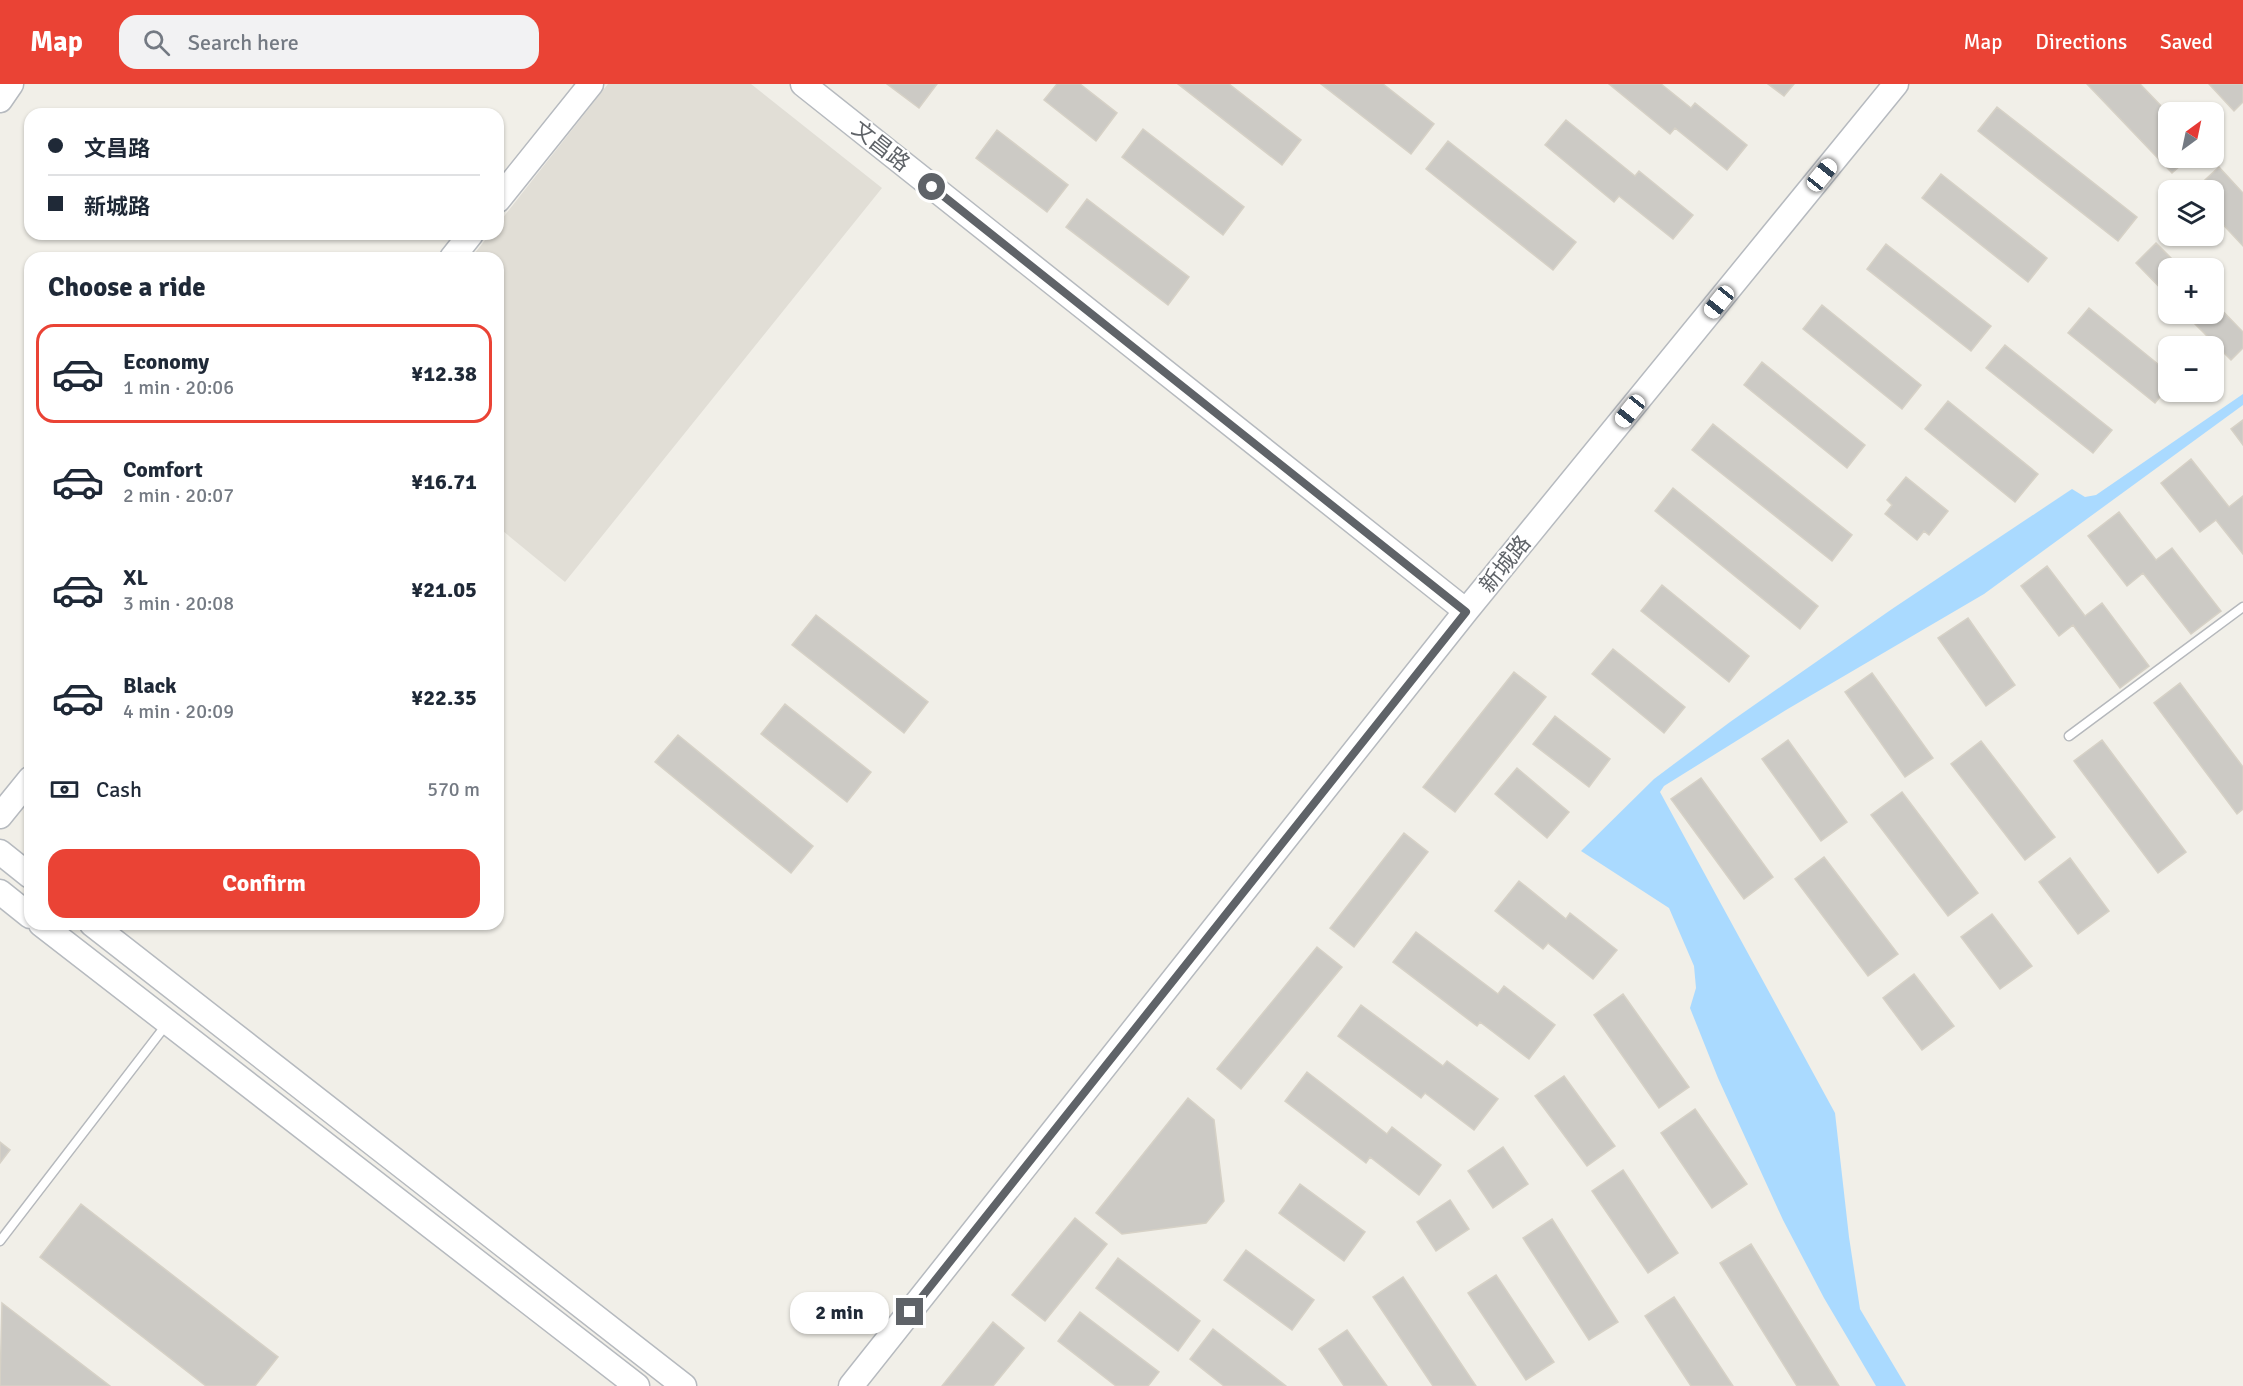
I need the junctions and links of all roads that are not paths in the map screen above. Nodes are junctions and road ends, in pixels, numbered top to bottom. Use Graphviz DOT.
graph roads {
  1 [pos="11,84"];
  2 [pos="591,84"];
  3 [pos="803,84"];
  4 [pos="1896,84"];
  5 [pos="0,100"];
  6 [pos="504,193"];
  7 [pos="466,240"];
  8 [pos="457,252"];
  9 [pos="2243,607"];
  10 [pos="1466,612"];
  11 [pos="2069,736"];
  12 [pos="24,786"];
  13 [pos="0,816"];
  14 [pos="0,852"];
  15 [pos="24,871"];
  16 [pos="0,892"];
  17 [pos="24,911"];
  18 [pos="49,930"];
  19 [pos="100,930"];
  20 [pos="168,1024"];
  21 [pos="0,1241"];
  22 [pos="637,1386"];
  23 [pos="684,1386"];
  24 [pos="851,1386"];
  1 -- 5 [label="street"];
  2 -- 6 [label="street"];
  3 -- 10 [label="street, 文昌路"];
  4 -- 10 [label="street, 新城路"];
  7 -- 8 [label="street"];
  9 -- 11 [label="lane"];
  10 -- 24 [label="street, 新城路"];
  12 -- 13 [label="street"];
  14 -- 15 [label="street"];
  16 -- 17 [label="street"];
  18 -- 20 [label="street"];
  19 -- 23 [label="street"];
  20 -- 21 [label="lane"];
  20 -- 22 [label="street"];
}
